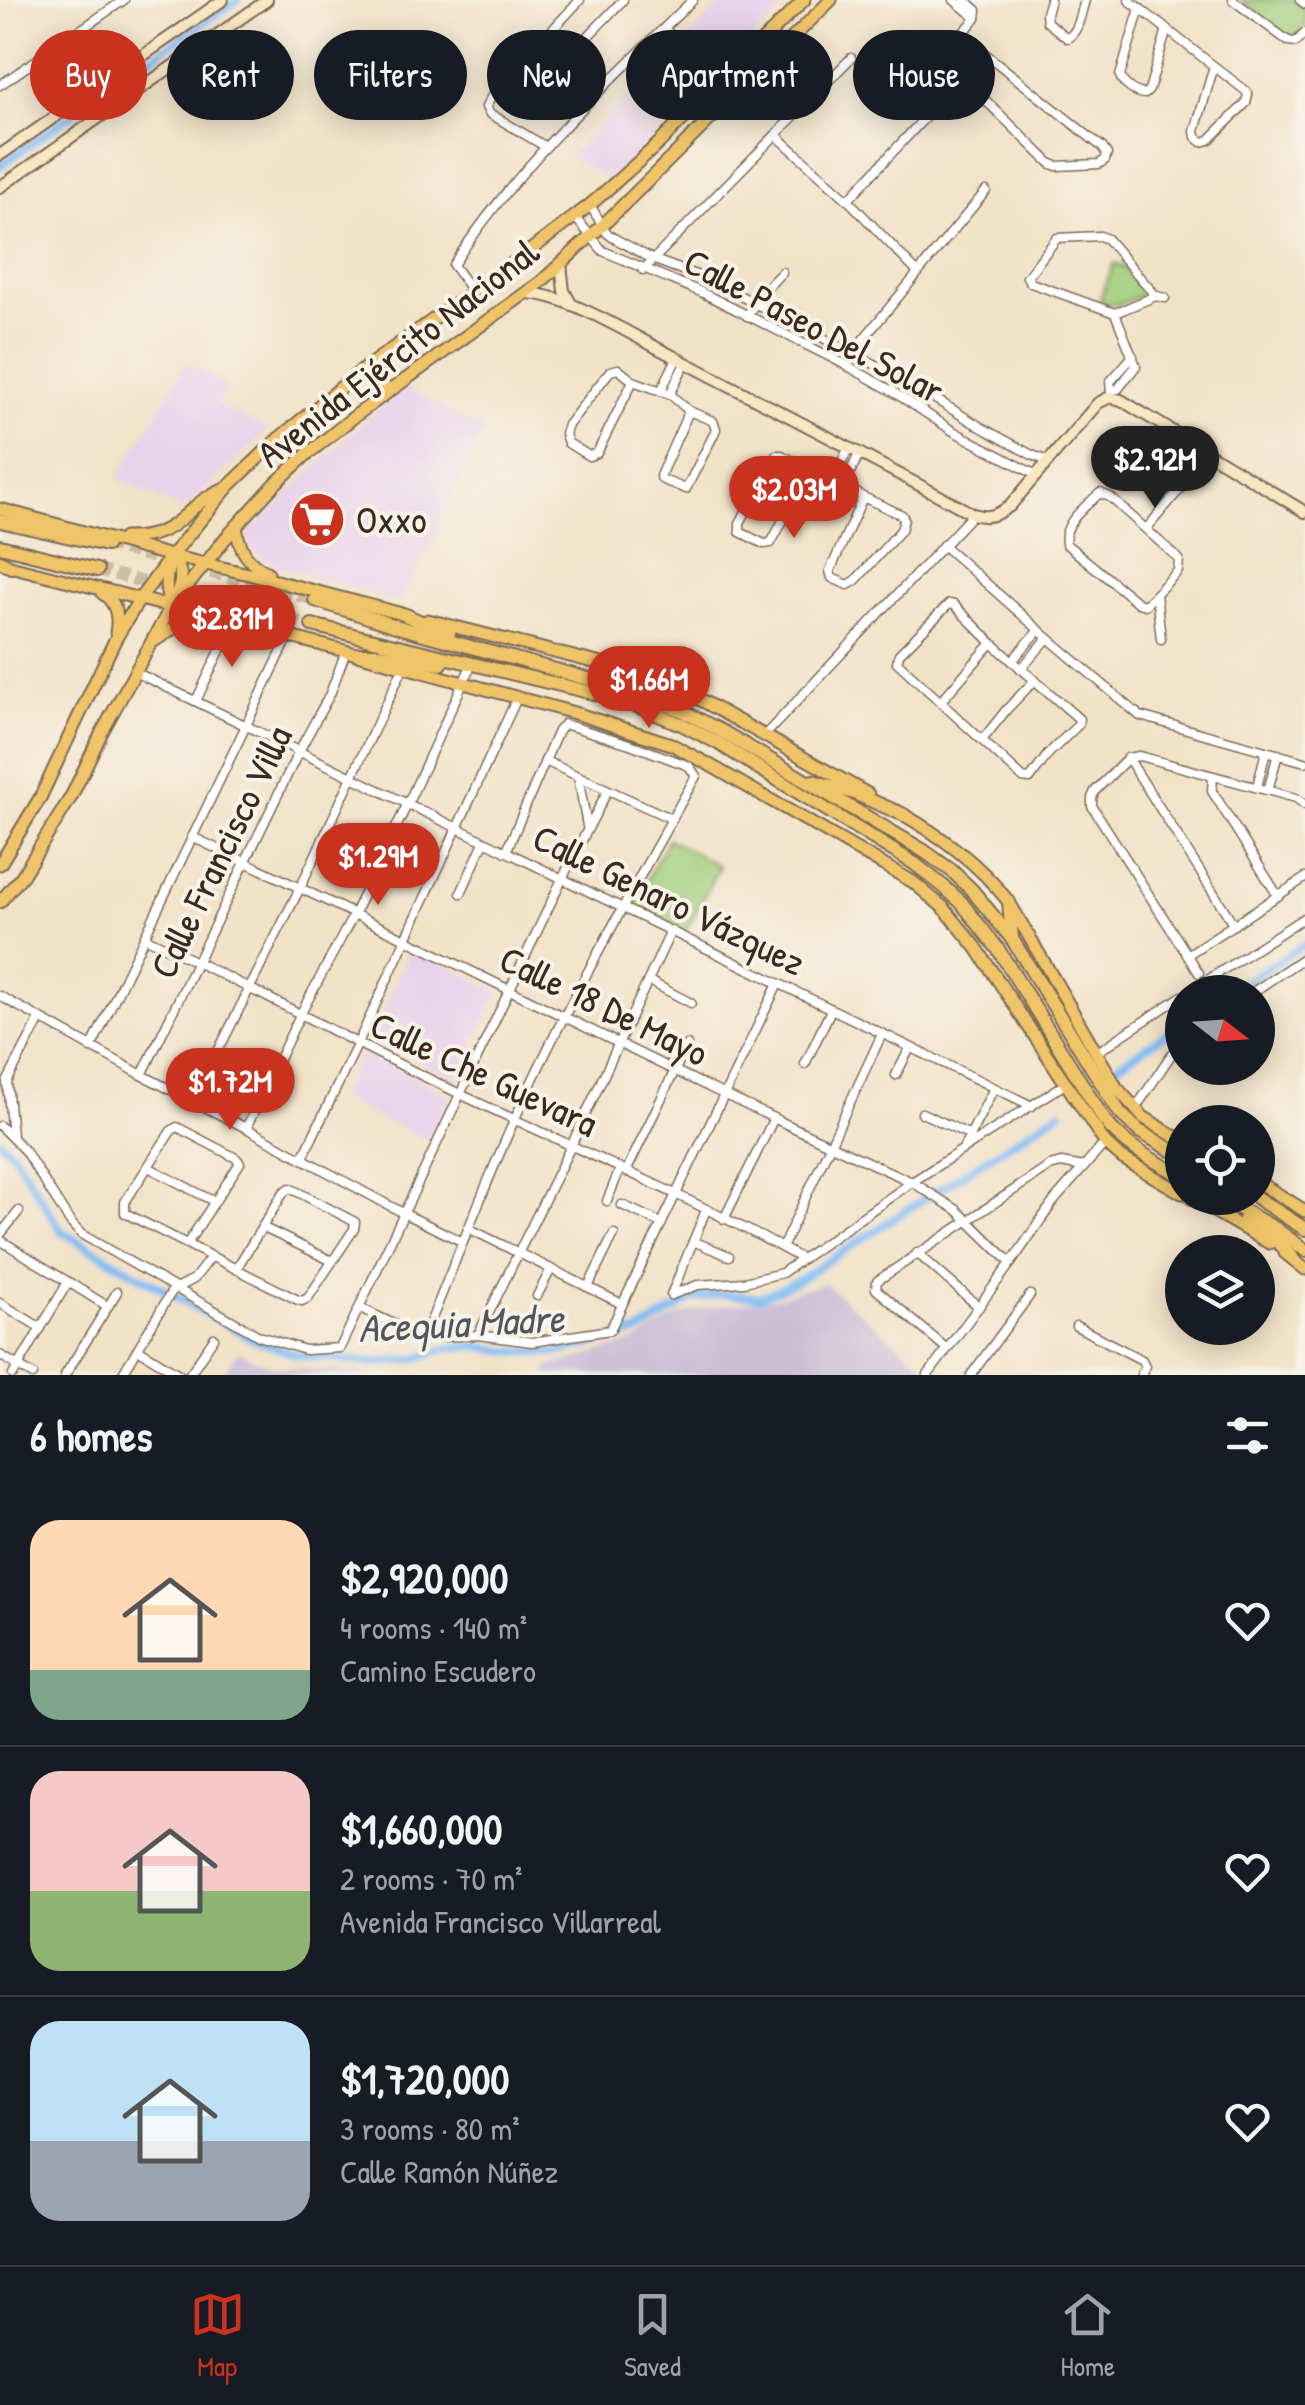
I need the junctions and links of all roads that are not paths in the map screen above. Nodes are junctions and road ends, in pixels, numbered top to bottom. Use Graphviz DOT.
graph roads {
  1 [pos="104,0"];
  2 [pos="124,0"];
  3 [pos="223,0"];
  4 [pos="267,0"];
  5 [pos="580,0"];
  6 [pos="623,0"];
  7 [pos="692,0"];
  8 [pos="804,0"];
  9 [pos="831,0"];
  10 [pos="1050,0"];
  11 [pos="1085,0"];
  12 [pos="1129,0"];
  13 [pos="1233,0"];
  14 [pos="958,1"];
  15 [pos="1140,8"];
  16 [pos="110,9"];
  17 [pos="664,28"];
  18 [pos="1167,29"];
  19 [pos="594,30"];
  20 [pos="774,30"];
  21 [pos="966,30"];
  22 [pos="1305,33"];
  23 [pos="962,35"];
  24 [pos="852,58"];
  25 [pos="1214,66"];
  26 [pos="0,85"];
  27 [pos="606,85"];
  28 [pos="571,120"];
  29 [pos="682,120"];
  30 [pos="923,120"];
  31 [pos="776,134"];
  32 [pos="546,148"];
  33 [pos="0,155"];
  34 [pos="0,188"];
  35 [pos="986,192"];
  36 [pos="848,200"];
  37 [pos="590,205"];
  38 [pos="575,217"];
  39 [pos="603,226"];
  40 [pos="590,238"];
  41 [pos="652,259"];
  42 [pos="561,264"];
  43 [pos="643,270"];
  44 [pos="782,272"];
  45 [pos="918,272"];
  46 [pos="472,291"];
  47 [pos="527,293"];
  48 [pos="754,304"];
  49 [pos="572,306"];
  50 [pos="1115,313"];
  51 [pos="747,316"];
  52 [pos="852,353"];
  53 [pos="681,360"];
  54 [pos="844,364"];
  55 [pos="366,367"];
  56 [pos="634,380"];
  57 [pos="389,390"];
  58 [pos="666,392"];
  59 [pos="1111,393"];
  60 [pos="689,411"];
  61 [pos="979,426"];
  62 [pos="970,440"];
  63 [pos="854,450"];
  64 [pos="1209,455"];
  65 [pos="1048,461"];
  66 [pos="810,470"];
  67 [pos="1036,475"];
  68 [pos="834,478"];
  69 [pos="845,484"];
  70 [pos="229,486"];
  71 [pos="863,498"];
  72 [pos="0,510"];
  73 [pos="1305,512"];
  74 [pos="973,514"];
  75 [pos="0,520"];
  76 [pos="58,524"];
  77 [pos="236,528"];
  78 [pos="1147,528"];
  79 [pos="104,541"];
  80 [pos="943,545"];
  81 [pos="0,546"];
  82 [pos="172,556"];
  83 [pos="4,564"];
  84 [pos="206,564"];
  85 [pos="97,570"];
  86 [pos="285,583"];
  87 [pos="89,587"];
  88 [pos="1156,594"];
  89 [pos="139,600"];
  90 [pos="315,600"];
  91 [pos="376,606"];
  92 [pos="171,608"];
  93 [pos="402,614"];
  94 [pos="206,616"];
  95 [pos="233,623"];
  96 [pos="312,625"];
  97 [pos="405,629"];
  98 [pos="1039,630"];
  99 [pos="289,636"];
  100 [pos="1048,638"];
  101 [pos="1161,639"];
  102 [pos="115,640"];
  103 [pos="151,643"];
  104 [pos="992,643"];
  105 [pos="394,644"];
  106 [pos="351,652"];
  107 [pos="517,659"];
  108 [pos="1012,661"];
  109 [pos="404,666"];
  110 [pos="470,668"];
  111 [pos="1022,670"];
  112 [pos="134,672"];
  113 [pos="533,678"];
  114 [pos="1034,680"];
  115 [pos="463,684"];
  116 [pos="518,698"];
  117 [pos="196,701"];
  118 [pos="941,701"];
  119 [pos="78,719"];
  120 [pos="247,726"];
  121 [pos="102,732"];
  122 [pos="765,735"];
  123 [pos="983,739"];
  124 [pos="1266,750"];
  125 [pos="299,751"];
  126 [pos="1278,754"];
  127 [pos="1128,758"];
  128 [pos="545,762"];
  129 [pos="1305,762"];
  130 [pos="352,776"];
  131 [pos="578,776"];
  132 [pos="1213,776"];
  133 [pos="802,780"];
  134 [pos="1256,787"];
  135 [pos="608,790"];
  136 [pos="1268,790"];
  137 [pos="408,804"];
  138 [pos="1305,805"];
  139 [pos="904,814"];
  140 [pos="672,820"];
  141 [pos="457,828"];
  142 [pos="587,828"];
  143 [pos="192,836"];
  144 [pos="484,842"];
  145 [pos="506,852"];
  146 [pos="247,862"];
  147 [pos="0,864"];
  148 [pos="1305,878"];
  149 [pos="562,879"];
  150 [pos="300,888"];
  151 [pos="460,893"];
  152 [pos="1278,896"];
  153 [pos="0,902"];
  154 [pos="1009,902"];
  155 [pos="624,909"];
  156 [pos="354,914"];
  157 [pos="1305,917"];
  158 [pos="1234,924"];
  159 [pos="671,931"];
  160 [pos="144,937"];
  161 [pos="406,939"];
  162 [pos="1012,939"];
  163 [pos="1187,955"];
  164 [pos="1305,957"];
  165 [pos="197,962"];
  166 [pos="1199,974"];
  167 [pos="1215,975"];
  168 [pos="1275,977"];
  169 [pos="649,980"];
  170 [pos="778,984"];
  171 [pos="250,989"];
  172 [pos="508,991"];
  173 [pos="0,996"];
  174 [pos="692,1002"];
  175 [pos="1165,1008"];
  176 [pos="831,1010"];
  177 [pos="300,1016"];
  178 [pos="563,1018"];
  179 [pos="40,1019"];
  180 [pos="882,1034"];
  181 [pos="358,1045"];
  182 [pos="686,1045"];
  183 [pos="619,1046"];
  184 [pos="91,1048"];
  185 [pos="910,1048"];
  186 [pos="1096,1052"];
  187 [pos="1165,1063"];
  188 [pos="805,1064"];
  189 [pos="673,1070"];
  190 [pos="142,1076"];
  191 [pos="896,1076"];
  192 [pos="1066,1084"];
  193 [pos="994,1088"];
  194 [pos="723,1094"];
  195 [pos="461,1095"];
  196 [pos="194,1101"];
  197 [pos="1032,1106"];
  198 [pos="1135,1109"];
  199 [pos="922,1112"];
  200 [pos="774,1118"];
  201 [pos="515,1120"];
  202 [pos="0,1126"];
  203 [pos="246,1128"];
  204 [pos="1165,1131"];
  205 [pos="970,1135"];
  206 [pos="12,1136"];
  207 [pos="1105,1143"];
  208 [pos="572,1146"];
  209 [pos="830,1146"];
  210 [pos="1165,1147"];
  211 [pos="962,1151"];
  212 [pos="302,1159"];
  213 [pos="1165,1166"];
  214 [pos="148,1167"];
  215 [pos="1084,1167"];
  216 [pos="623,1170"];
  217 [pos="912,1182"];
  218 [pos="1165,1182"];
  219 [pos="1275,1193"];
  220 [pos="675,1194"];
  221 [pos="606,1201"];
  222 [pos="215,1202"];
  223 [pos="622,1204"];
  224 [pos="706,1210"];
  225 [pos="1275,1210"];
  226 [pos="20,1211"];
  227 [pos="1305,1212"];
  228 [pos="405,1214"];
  229 [pos="1223,1215"];
  230 [pos="1250,1215"];
  231 [pos="724,1219"];
  232 [pos="966,1220"];
  233 [pos="661,1223"];
  234 [pos="262,1226"];
  235 [pos="468,1228"];
  236 [pos="1305,1229"];
  237 [pos="614,1234"];
  238 [pos="0,1238"];
  239 [pos="693,1241"];
  240 [pos="463,1242"];
  241 [pos="186,1244"];
  242 [pos="782,1248"];
  243 [pos="518,1252"];
  244 [pos="917,1253"];
  245 [pos="1298,1254"];
  246 [pos="729,1256"];
  247 [pos="211,1257"];
  248 [pos="802,1259"];
  249 [pos="332,1261"];
  250 [pos="1011,1264"];
  251 [pos="236,1269"];
  252 [pos="550,1269"];
  253 [pos="1305,1270"];
  254 [pos="68,1282"];
  255 [pos="588,1287"];
  256 [pos="117,1292"];
  257 [pos="172,1293"];
  258 [pos="1030,1294"];
  259 [pos="538,1296"];
  260 [pos="0,1303"];
  261 [pos="622,1304"];
  262 [pos="107,1306"];
  263 [pos="979,1307"];
  264 [pos="360,1308"];
  265 [pos="1076,1326"];
  266 [pos="41,1328"];
  267 [pos="478,1335"];
  268 [pos="214,1338"];
  269 [pos="424,1338"];
  270 [pos="138,1348"];
  271 [pos="947,1350"];
  272 [pos="0,1356"];
  273 [pos="18,1366"];
  274 [pos="12,1375"];
  275 [pos="33,1375"];
  276 [pos="66,1375"];
  277 [pos="122,1375"];
  278 [pos="180,1375"];
  279 [pos="190,1375"];
  280 [pos="928,1375"];
  281 [pos="972,1375"];
  282 [pos="1141,1375"];
  1 -- 16 [label="street"];
  2 -- 16 [label="street"];
  3 -- 33 [label="street"];
  4 -- 34 [label="street"];
  5 -- 32 [label="street"];
  6 -- 19 [label="street"];
  7 -- 17 [label="street"];
  8 -- 20 [label="main road, Avenida Ejército Nacional"];
  9 -- 39 [label="main road, Avenida Ejército Nacional"];
  10 -- 11 [label="street"];
  12 -- 15 [label="street"];
  13 -- 22 [label="street"];
  14 -- 21 [label="street"];
  15 -- 18 [label="street"];
  15 -- 18 [label="street"];
  16 -- 26 [label="street"];
  17 -- 27 [label="street"];
  18 -- 25 [label="street"];
  23 -- 23 [label="street"];
  24 -- 31 [label="street"];
  25 -- 25 [label="street"];
  28 -- 32 [label="street"];
  29 -- 37 [label="main road, Avenida Ejército Nacional"];
  30 -- 36 [label="street"];
  31 -- 36 [label="street"];
  31 -- 41 [label="street"];
  32 -- 46 [label="street"];
  35 -- 45 [label="street"];
  36 -- 45 [label="street"];
  37 -- 38 [label="main road, Avenida Ejército Nacional"];
  37 -- 39 [label="street, Calle Paseo Del Solar"];
  38 -- 40 [label="street, Calle Paseo Del Solar"];
  38 -- 46 [label="main road, Avenida Ejército Nacional"];
  39 -- 40 [label="main road, Avenida Ejército Nacional"];
  39 -- 41 [label="street, Calle Paseo Del Solar"];
  40 -- 42 [label="main road, Avenida Ejército Nacional"];
  40 -- 43 [label="street, Calle Paseo Del Solar"];
  41 -- 43 [label="street"];
  41 -- 48 [label="street, Calle Paseo Del Solar"];
  42 -- 47 [label="main road, Avenida Ejército Nacional"];
  42 -- 49 [label="street"];
  43 -- 51 [label="street, Calle Paseo Del Solar"];
  44 -- 48 [label="street"];
  45 -- 52 [label="street"];
  46 -- 55 [label="main road, Avenida Ejército Nacional"];
  47 -- 49 [label="street"];
  47 -- 57 [label="main road, Avenida Ejército Nacional"];
  48 -- 51 [label="street"];
  48 -- 52 [label="street, Calle Paseo Del Solar"];
  49 -- 53 [label="street"];
  50 -- 50 [label="street"];
  50 -- 59 [label="street"];
  51 -- 54 [label="street, Calle Paseo Del Solar"];
  52 -- 54 [label="street"];
  52 -- 61 [label="street, Calle Paseo Del Solar"];
  53 -- 58 [label="street"];
  53 -- 63 [label="street"];
  54 -- 62 [label="street, Calle Paseo Del Solar"];
  55 -- 57 [label="main road"];
  55 -- 70 [label="main road, Avenida Ejército Nacional"];
  56 -- 56 [label="street"];
  56 -- 58 [label="street"];
  57 -- 77 [label="main road, Avenida Ejército Nacional"];
  58 -- 60 [label="street"];
  59 -- 64 [label="street"];
  59 -- 65 [label="street"];
  60 -- 60 [label="street"];
  61 -- 62 [label="street"];
  61 -- 65 [label="street, Calle Paseo Del Solar"];
  62 -- 67 [label="street, Calle Paseo Del Solar"];
  63 -- 68 [label="street"];
  63 -- 69 [label="street"];
  63 -- 74 [label="street"];
  64 -- 73 [label="street"];
  64 -- 78 [label="street"];
  65 -- 67 [label="street"];
  66 -- 66 [label="street"];
  66 -- 68 [label="street"];
  67 -- 74 [label="street"];
  68 -- 69 [label="street"];
  69 -- 71 [label="street"];
  70 -- 79 [label="main road"];
  70 -- 82 [label="main road, Avenida Ejército Nacional"];
  71 -- 71 [label="street"];
  72 -- 76 [label="main road"];
  74 -- 80 [label="street"];
  75 -- 76 [label="highway"];
  75 -- 79 [label="highway"];
  76 -- 79 [label="main road"];
  77 -- 84 [label="main road, Avenida Ejército Nacional"];
  77 -- 86 [label="main road"];
  78 -- 88 [label="street"];
  78 -- 88 [label="street"];
  79 -- 82 [label="main road"];
  80 -- 98 [label="street"];
  80 -- 122 [label="street"];
  81 -- 85 [label="highway"];
  82 -- 84 [label="main road"];
  82 -- 89 [label="main road, Avenida Ejército Nacional"];
  82 -- 92 [label="main road"];
  83 -- 87 [label="main road"];
  84 -- 86 [label="main road"];
  84 -- 92 [label="main road, Avenida Ejército Nacional"];
  86 -- 91 [label="main road"];
  87 -- 89 [label="main road"];
  87 -- 102 [label="main road"];
  88 -- 101 [label="street"];
  89 -- 92 [label="main road"];
  89 -- 102 [label="main road, Avenida Ejército Nacional"];
  90 -- 97 [label="highway"];
  91 -- 93 [label="main road"];
  91 -- 97 [label="main road"];
  92 -- 94 [label="main road"];
  92 -- 103 [label="main road, Avenida Ejército Nacional"];
  93 -- 107 [label="highway"];
  93 -- 122 [label="main road"];
  94 -- 95 [label="main road"];
  94 -- 103 [label="main road"];
  95 -- 99 [label="main road"];
  95 -- 117 [label="street"];
  96 -- 105 [label="highway"];
  97 -- 105 [label="main road"];
  97 -- 107 [label="highway"];
  98 -- 100 [label="street"];
  98 -- 108 [label="street"];
  99 -- 106 [label="main road"];
  99 -- 120 [label="street"];
  100 -- 111 [label="street"];
  100 -- 124 [label="street"];
  102 -- 119 [label="main road, Avenida Ejército Nacional"];
  103 -- 112 [label="main road, Avenida Ejército Nacional"];
  104 -- 108 [label="street"];
  104 -- 118 [label="street"];
  104 -- 118 [label="street"];
  105 -- 106 [label="main road"];
  105 -- 113 [label="highway"];
  106 -- 109 [label="main road"];
  106 -- 110 [label="highway"];
  106 -- 125 [label="street, Calle Francisco Villa"];
  107 -- 133 [label="highway"];
  108 -- 111 [label="street"];
  109 -- 115 [label="main road"];
  109 -- 130 [label="street"];
  110 -- 113 [label="highway"];
  110 -- 115 [label="street"];
  111 -- 114 [label="street"];
  112 -- 117 [label="street, Calle Genaro Vázquez"];
  112 -- 121 [label="main road, Avenida Ejército Nacional"];
  113 -- 213 [label="highway"];
  114 -- 123 [label="street"];
  114 -- 123 [label="street"];
  115 -- 116 [label="main road"];
  115 -- 137 [label="street"];
  116 -- 141 [label="street"];
  116 -- 192 [label="main road"];
  117 -- 120 [label="street, Calle Genaro Vázquez"];
  118 -- 123 [label="street"];
  119 -- 121 [label="main road"];
  119 -- 147 [label="main road, Avenida Ejército Nacional"];
  120 -- 125 [label="street, Calle Genaro Vázquez"];
  120 -- 143 [label="street"];
  121 -- 153 [label="main road, Avenida Ejército Nacional"];
  122 -- 139 [label="main road"];
  124 -- 126 [label="street"];
  124 -- 134 [label="street"];
  125 -- 130 [label="street, Calle Genaro Vázquez"];
  125 -- 146 [label="street, Calle Francisco Villa"];
  126 -- 129 [label="street"];
  126 -- 136 [label="street"];
  127 -- 132 [label="street"];
  127 -- 158 [label="street"];
  127 -- 163 [label="street"];
  128 -- 131 [label="street"];
  128 -- 140 [label="street"];
  128 -- 145 [label="street"];
  130 -- 137 [label="street, Calle Genaro Vázquez"];
  130 -- 150 [label="street"];
  131 -- 135 [label="street"];
  131 -- 142 [label="street"];
  132 -- 134 [label="street"];
  132 -- 152 [label="street"];
  133 -- 139 [label="highway"];
  133 -- 162 [label="highway"];
  134 -- 136 [label="street"];
  135 -- 140 [label="street"];
  135 -- 142 [label="street"];
  136 -- 138 [label="street"];
  137 -- 141 [label="street, Calle Genaro Vázquez"];
  137 -- 156 [label="street"];
  139 -- 154 [label="main road"];
  140 -- 155 [label="street"];
  141 -- 144 [label="street, Calle Genaro Vázquez"];
  141 -- 161 [label="street"];
  142 -- 149 [label="street"];
  143 -- 146 [label="street, Calle 18 De Mayo"];
  143 -- 160 [label="street"];
  144 -- 145 [label="street, Calle Genaro Vázquez"];
  144 -- 151 [label="street"];
  145 -- 149 [label="street, Calle Genaro Vázquez"];
  146 -- 150 [label="street, Calle 18 De Mayo"];
  146 -- 165 [label="street, Calle Francisco Villa"];
  148 -- 152 [label="street"];
  149 -- 155 [label="street, Calle Genaro Vázquez"];
  149 -- 172 [label="street"];
  150 -- 156 [label="street, Calle 18 De Mayo"];
  150 -- 171 [label="street"];
  152 -- 158 [label="street"];
  154 -- 162 [label="highway"];
  154 -- 186 [label="main road"];
  155 -- 159 [label="street, Calle Genaro Vázquez"];
  155 -- 178 [label="street"];
  156 -- 161 [label="street, Calle 18 De Mayo"];
  156 -- 177 [label="street"];
  157 -- 167 [label="street"];
  158 -- 163 [label="street"];
  159 -- 169 [label="street"];
  159 -- 170 [label="street, Calle Genaro Vázquez"];
  160 -- 165 [label="street, Calle Che Guevara"];
  160 -- 184 [label="street"];
  161 -- 172 [label="street, Calle 18 De Mayo"];
  161 -- 181 [label="street"];
  162 -- 210 [label="highway"];
  163 -- 166 [label="street"];
  164 -- 168 [label="street"];
  165 -- 171 [label="street, Calle Che Guevara"];
  165 -- 190 [label="street, Calle Francisco Villa"];
  169 -- 174 [label="street"];
  169 -- 183 [label="street"];
  170 -- 176 [label="street, Calle Genaro Vázquez"];
  170 -- 194 [label="street"];
  171 -- 177 [label="street, Calle Che Guevara"];
  171 -- 196 [label="street"];
  172 -- 178 [label="street, Calle 18 De Mayo"];
  172 -- 195 [label="street"];
  173 -- 179 [label="street"];
  175 -- 186 [label="street"];
  176 -- 180 [label="street, Calle Genaro Vázquez"];
  176 -- 188 [label="street"];
  177 -- 181 [label="street, Calle Che Guevara"];
  177 -- 203 [label="street"];
  178 -- 183 [label="street, Calle 18 De Mayo"];
  178 -- 201 [label="street"];
  179 -- 184 [label="street"];
  179 -- 206 [label="street"];
  180 -- 185 [label="street, Calle Genaro Vázquez"];
  180 -- 209 [label="street"];
  181 -- 195 [label="street, Calle Che Guevara"];
  181 -- 212 [label="street"];
  182 -- 189 [label="street"];
  183 -- 189 [label="street, Calle 18 De Mayo"];
  183 -- 208 [label="street"];
  184 -- 190 [label="street"];
  185 -- 191 [label="street"];
  185 -- 193 [label="street, Calle Genaro Vázquez"];
  186 -- 198 [label="main road"];
  187 -- 198 [label="street"];
  189 -- 194 [label="street, Calle 18 De Mayo"];
  189 -- 216 [label="street"];
  190 -- 196 [label="street"];
  192 -- 197 [label="street"];
  192 -- 207 [label="main road"];
  193 -- 197 [label="street, Calle Genaro Vázquez"];
  193 -- 205 [label="street"];
  194 -- 200 [label="street, Calle 18 De Mayo"];
  194 -- 220 [label="street"];
  195 -- 201 [label="street, Calle Che Guevara"];
  195 -- 228 [label="street"];
  196 -- 203 [label="street"];
  197 -- 211 [label="street"];
  198 -- 204 [label="main road"];
  199 -- 205 [label="street"];
  200 -- 209 [label="street, Calle 18 De Mayo"];
  200 -- 231 [label="street"];
  201 -- 208 [label="street, Calle Che Guevara"];
  201 -- 235 [label="street"];
  202 -- 206 [label="street"];
  203 -- 212 [label="street"];
  205 -- 211 [label="street"];
  206 -- 257 [label="street"];
  207 -- 215 [label="street"];
  207 -- 218 [label="main road"];
  208 -- 216 [label="street, Calle Che Guevara"];
  208 -- 243 [label="street"];
  209 -- 217 [label="street, Calle 18 De Mayo"];
  209 -- 242 [label="street"];
  211 -- 217 [label="street"];
  212 -- 228 [label="street"];
  214 -- 222 [label="street"];
  214 -- 222 [label="street"];
  214 -- 241 [label="street"];
  215 -- 232 [label="street"];
  215 -- 250 [label="street"];
  216 -- 220 [label="street, Calle Che Guevara"];
  216 -- 221 [label="street"];
  217 -- 232 [label="street, Calle 18 De Mayo"];
  217 -- 248 [label="street"];
  219 -- 227 [label="main road"];
  220 -- 224 [label="street, Calle Che Guevara"];
  220 -- 233 [label="street"];
  222 -- 241 [label="street"];
  223 -- 233 [label="street"];
  224 -- 231 [label="street, Calle Che Guevara"];
  224 -- 239 [label="street"];
  225 -- 236 [label="highway"];
  226 -- 238 [label="street"];
  228 -- 240 [label="street"];
  228 -- 264 [label="street"];
  229 -- 245 [label="main road"];
  230 -- 245 [label="highway"];
  231 -- 242 [label="street, Calle Che Guevara"];
  232 -- 244 [label="street"];
  232 -- 250 [label="street, Calle 18 De Mayo"];
  233 -- 261 [label="street"];
  234 -- 249 [label="street"];
  234 -- 249 [label="street"];
  234 -- 251 [label="street"];
  235 -- 240 [label="street"];
  235 -- 243 [label="street"];
  237 -- 255 [label="street"];
  238 -- 254 [label="street"];
  239 -- 246 [label="street"];
  239 -- 248 [label="street"];
  240 -- 269 [label="street"];
  241 -- 247 [label="street"];
  242 -- 248 [label="street, Calle Che Guevara"];
  243 -- 252 [label="street"];
  243 -- 267 [label="street"];
  244 -- 263 [label="street"];
  244 -- 271 [label="street"];
  245 -- 253 [label="main road"];
  247 -- 251 [label="street"];
  247 -- 257 [label="street"];
  249 -- 251 [label="street"];
  250 -- 263 [label="street"];
  252 -- 255 [label="street"];
  252 -- 259 [label="street"];
  254 -- 262 [label="street"];
  254 -- 266 [label="street"];
  255 -- 261 [label="street"];
  256 -- 262 [label="street"];
  257 -- 264 [label="street"];
  257 -- 270 [label="street"];
  258 -- 281 [label="street"];
  260 -- 266 [label="street"];
  261 -- 267 [label="street"];
  262 -- 276 [label="street"];
  263 -- 271 [label="street"];
  264 -- 269 [label="street"];
  265 -- 282 [label="street"];
  266 -- 273 [label="street"];
  267 -- 269 [label="street"];
  268 -- 279 [label="street"];
  270 -- 277 [label="street"];
  270 -- 278 [label="street"];
  271 -- 280 [label="street"];
  272 -- 273 [label="street"];
  273 -- 274 [label="street"];
  273 -- 275 [label="street"];
}
